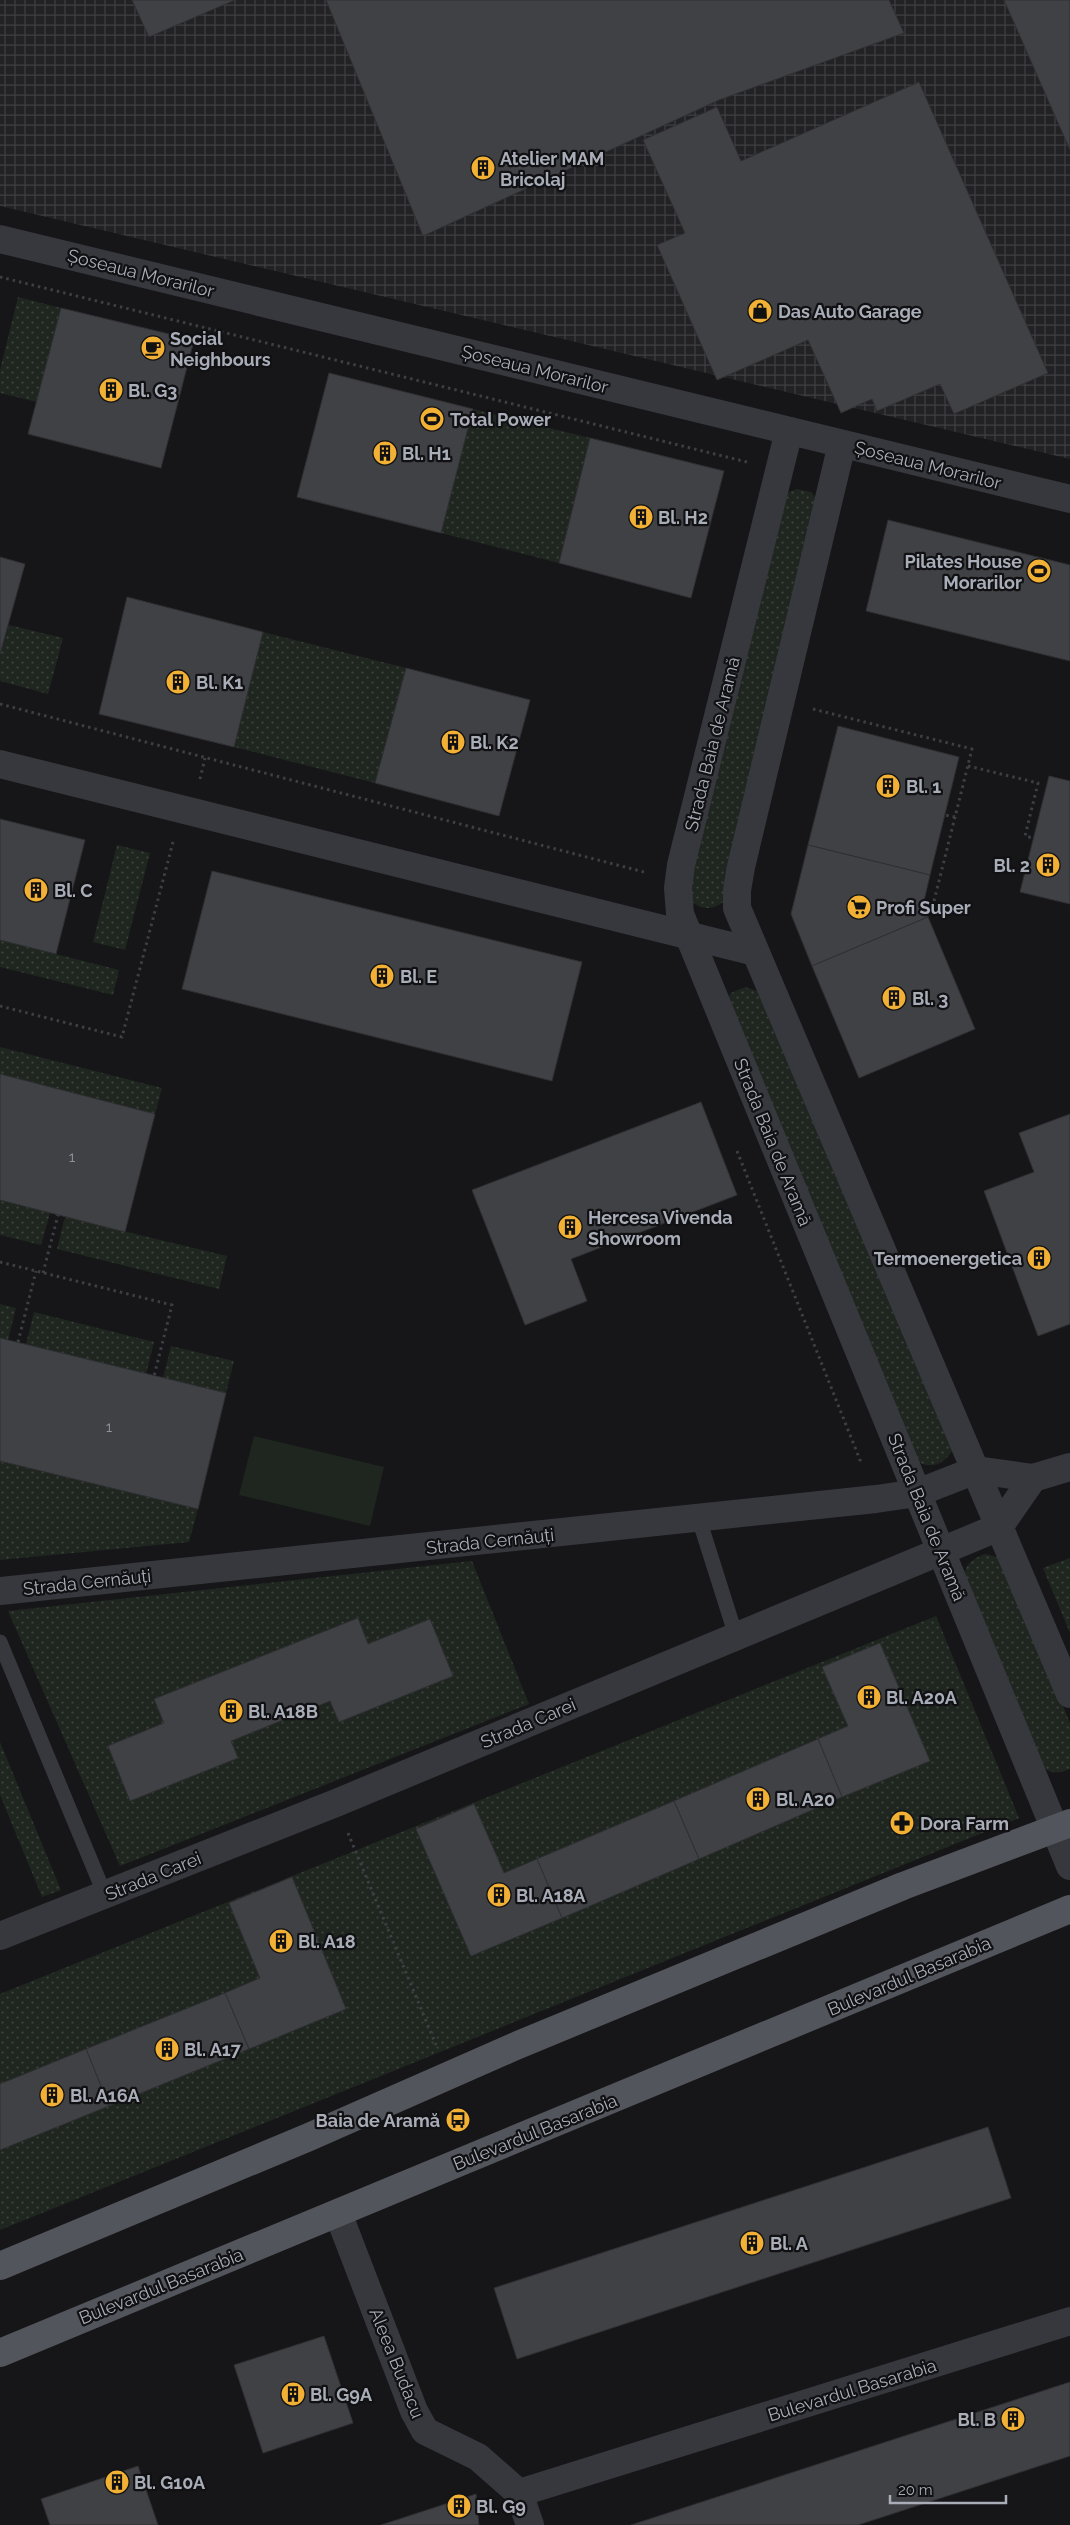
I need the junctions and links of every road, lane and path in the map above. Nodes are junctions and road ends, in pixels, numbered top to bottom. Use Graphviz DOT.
graph roads {
  1 [pos="0,239"];
  2 [pos="0,277"];
  3 [pos="789,432"];
  4 [pos="842,444"];
  5 [pos="750,463"];
  6 [pos="1070,500"];
  7 [pos="0,704"];
  8 [pos="812,709"];
  9 [pos="0,764"];
  10 [pos="968,766"];
  11 [pos="945,815"];
  12 [pos="955,817"];
  13 [pos="1033,838"];
  14 [pos="174,840"];
  15 [pos="646,862"];
  16 [pos="934,901"];
  17 [pos="688,935"];
  18 [pos="755,952"];
  19 [pos="0,1006"];
  20 [pos="735,1145"];
  21 [pos="58,1215"];
  22 [pos="0,1262"];
  23 [pos="36,1271"];
  24 [pos="43,1273"];
  25 [pos="18,1342"];
  26 [pos="154,1376"];
  27 [pos="1070,1467"];
  28 [pos="976,1470"];
  29 [pos="1033,1478"];
  30 [pos="917,1493"];
  31 [pos="876,1499"];
  32 [pos="699,1519"];
  33 [pos="999,1527"];
  34 [pos="942,1552"];
  35 [pos="0,1591"];
  36 [pos="736,1636"];
  37 [pos="0,1642"];
  38 [pos="1070,1694"];
  39 [pos="336,1803"];
  40 [pos="1062,1826"];
  41 [pos="1070,1866"];
  42 [pos="105,1894"];
  43 [pos="1070,1910"];
  44 [pos="0,1936"];
  45 [pos="448,2076"];
  46 [pos="338,2213"];
  47 [pos="0,2266"];
  48 [pos="1070,2321"];
  49 [pos="0,2353"];
  50 [pos="519,2493"];
  51 [pos="530,2525"];
  1 -- 3 [label="street, Șoseaua Morarilor"];
  2 -- 5 [label="path"];
  3 -- 4 [label="street, Șoseaua Morarilor"];
  3 -- 17 [label="street, Strada Baia de Aramă"];
  4 -- 6 [label="street, Șoseaua Morarilor"];
  4 -- 18 [label="street"];
  7 -- 15 [label="path"];
  8 -- 10 [label="path"];
  9 -- 17 [label="street"];
  10 -- 12 [label="path"];
  10 -- 13 [label="path"];
  11 -- 12 [label="path"];
  12 -- 16 [label="path"];
  14 -- 19 [label="path"];
  17 -- 18 [label="street"];
  17 -- 30 [label="street, Strada Baia de Aramă"];
  18 -- 28 [label="street"];
  20 -- 31 [label="path"];
  21 -- 24 [label="path"];
  22 -- 23 [label="path"];
  23 -- 24 [label="path"];
  23 -- 25 [label="path"];
  24 -- 26 [label="path"];
  27 -- 29 [label="street"];
  28 -- 29 [label="street"];
  28 -- 30 [label="street, Strada Cernăuți"];
  28 -- 33 [label="street"];
  29 -- 33 [label="street"];
  30 -- 31 [label="street, Strada Cernăuți"];
  30 -- 34 [label="street, Strada Baia de Aramă"];
  31 -- 32 [label="street, Strada Cernăuți"];
  32 -- 35 [label="street, Strada Cernăuți"];
  32 -- 36 [label="lane"];
  33 -- 34 [label="street, Strada Carei"];
  33 -- 38 [label="street"];
  34 -- 36 [label="street, Strada Carei"];
  34 -- 40 [label="street, Strada Baia de Aramă"];
  36 -- 39 [label="street, Strada Carei"];
  37 -- 42 [label="lane"];
  39 -- 42 [label="street, Strada Carei"];
  39 -- 45 [label="path"];
  40 -- 41 [label="street, Strada Baia de Aramă"];
  40 -- 45 [label="main road"];
  42 -- 44 [label="street, Strada Carei"];
  43 -- 46 [label="main road, Bulevardul Basarabia"];
  45 -- 47 [label="main road"];
  46 -- 49 [label="main road, Bulevardul Basarabia"];
  46 -- 50 [label="street, Aleea Budacu"];
  48 -- 50 [label="street, Bulevardul Basarabia"];
  50 -- 51 [label="street, Aleea Budacu"];
}
